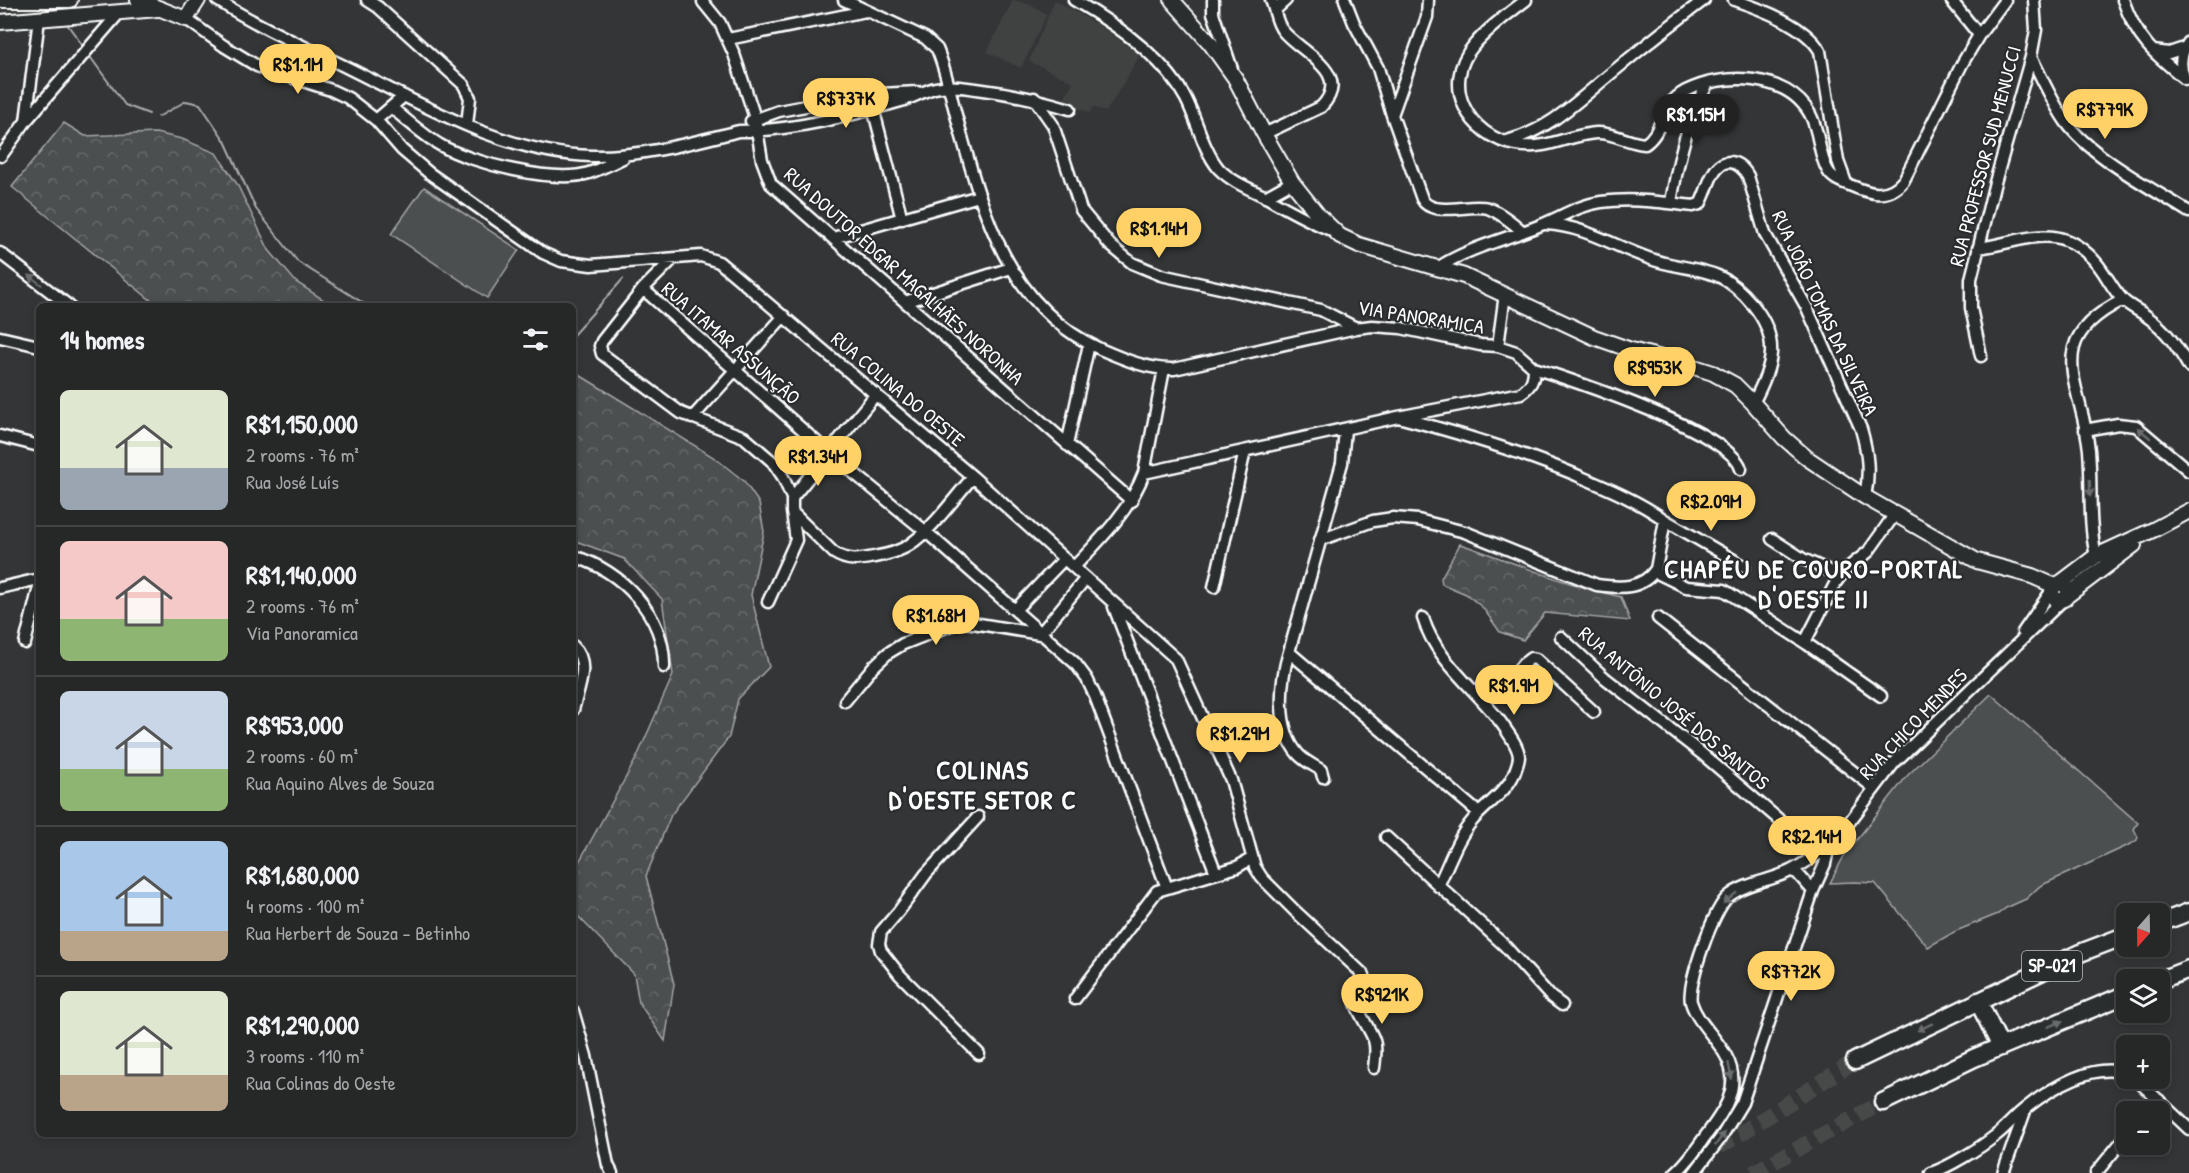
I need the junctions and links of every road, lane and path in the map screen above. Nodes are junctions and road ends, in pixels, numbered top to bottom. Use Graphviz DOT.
graph roads {
  1 [pos="0,0"];
  2 [pos="72,0"];
  3 [pos="138,0"];
  4 [pos="198,0"];
  5 [pos="217,0"];
  6 [pos="368,0"];
  7 [pos="844,0"];
  8 [pos="1074,0"];
  9 [pos="1172,0"];
  10 [pos="1213,0"];
  11 [pos="1286,0"];
  12 [pos="1345,0"];
  13 [pos="1428,0"];
  14 [pos="1704,0"];
  15 [pos="1734,0"];
  16 [pos="1952,0"];
  17 [pos="2005,0"];
  18 [pos="2034,0"];
  19 [pos="2123,0"];
  20 [pos="1522,1"];
  21 [pos="703,2"];
  22 [pos="1273,5"];
  23 [pos="158,9"];
  24 [pos="866,11"];
  25 [pos="120,12"];
  26 [pos="76,16"];
  27 [pos="39,19"];
  28 [pos="186,19"];
  29 [pos="0,22"];
  30 [pos="1979,35"];
  31 [pos="728,39"];
  32 [pos="2187,45"];
  33 [pos="2150,50"];
  34 [pos="2031,57"];
  35 [pos="1236,78"];
  36 [pos="2187,81"];
  37 [pos="1708,83"];
  38 [pos="948,87"];
  39 [pos="926,92"];
  40 [pos="405,96"];
  41 [pos="1034,98"];
  42 [pos="393,108"];
  43 [pos="873,108"];
  44 [pos="1070,109"];
  45 [pos="1392,115"];
  46 [pos="755,118"];
  47 [pos="376,120"];
  48 [pos="26,121"];
  49 [pos="467,125"];
  50 [pos="739,130"];
  51 [pos="757,130"];
  52 [pos="1264,134"];
  53 [pos="1503,142"];
  54 [pos="1,156"];
  55 [pos="627,156"];
  56 [pos="1292,182"];
  57 [pos="1846,183"];
  58 [pos="980,196"];
  59 [pos="1265,197"];
  60 [pos="1671,202"];
  61 [pos="2189,212"];
  62 [pos="902,219"];
  63 [pos="1543,224"];
  64 [pos="1334,231"];
  65 [pos="1523,232"];
  66 [pos="833,238"];
  67 [pos="1978,248"];
  68 [pos="0,253"];
  69 [pos="673,259"];
  70 [pos="1439,267"];
  71 [pos="1011,268"];
  72 [pos="643,290"];
  73 [pos="1505,294"];
  74 [pos="2123,300"];
  75 [pos="905,302"];
  76 [pos="65,303"];
  77 [pos="784,316"];
  78 [pos="1356,328"];
  79 [pos="0,337"];
  80 [pos="1089,344"];
  81 [pos="36,345"];
  82 [pos="1498,346"];
  83 [pos="1981,356"];
  84 [pos="2189,367"];
  85 [pos="1534,368"];
  86 [pos="1164,369"];
  87 [pos="736,371"];
  88 [pos="876,394"];
  89 [pos="1754,403"];
  90 [pos="1398,417"];
  91 [pos="692,418"];
  92 [pos="1345,429"];
  93 [pos="2085,429"];
  94 [pos="0,436"];
  95 [pos="36,445"];
  96 [pos="1067,445"];
  97 [pos="1245,451"];
  98 [pos="828,452"];
  99 [pos="1741,468"];
  100 [pos="2189,471"];
  101 [pos="1144,473"];
  102 [pos="973,477"];
  103 [pos="1865,497"];
  104 [pos="792,498"];
  105 [pos="1132,501"];
  106 [pos="2189,510"];
  107 [pos="792,512"];
  108 [pos="1894,514"];
  109 [pos="1665,520"];
  110 [pos="2155,529"];
  111 [pos="925,531"];
  112 [pos="1772,539"];
  113 [pos="1320,540"];
  114 [pos="2097,556"];
  115 [pos="576,557"];
  116 [pos="1064,559"];
  117 [pos="1744,566"];
  118 [pos="1074,567"];
  119 [pos="1655,572"];
  120 [pos="1841,576"];
  121 [pos="1086,578"];
  122 [pos="36,580"];
  123 [pos="1214,587"];
  124 [pos="0,588"];
  125 [pos="2060,591"];
  126 [pos="36,599"];
  127 [pos="768,602"];
  128 [pos="1113,604"];
  129 [pos="1015,610"];
  130 [pos="1424,618"];
  131 [pos="1658,618"];
  132 [pos="1040,634"];
  133 [pos="1561,637"];
  134 [pos="1805,642"];
  135 [pos="25,643"];
  136 [pos="576,650"];
  137 [pos="1289,652"];
  138 [pos="664,667"];
  139 [pos="1503,688"];
  140 [pos="1881,696"];
  141 [pos="576,699"];
  142 [pos="845,701"];
  143 [pos="1594,712"];
  144 [pos="1323,777"];
  145 [pos="1874,788"];
  146 [pos="1479,813"];
  147 [pos="978,817"];
  148 [pos="1386,837"];
  149 [pos="1823,851"];
  150 [pos="1251,859"];
  151 [pos="1791,871"];
  152 [pos="1216,873"];
  153 [pos="1438,886"];
  154 [pos="1167,888"];
  155 [pos="1813,891"];
  156 [pos="2189,912"];
  157 [pos="2170,919"];
  158 [pos="2116,939"];
  159 [pos="2189,969"];
  160 [pos="2170,976"];
  161 [pos="1075,999"];
  162 [pos="2116,999"];
  163 [pos="1978,1001"];
  164 [pos="1562,1005"];
  165 [pos="576,1021"];
  166 [pos="2001,1047"];
  167 [pos="979,1054"];
  168 [pos="1855,1061"];
  169 [pos="1374,1068"];
  170 [pos="2116,1070"];
  171 [pos="2147,1089"];
  172 [pos="2159,1100"];
  173 [pos="1883,1102"];
  174 [pos="2026,1108"];
  175 [pos="2189,1129"];
  176 [pos="2116,1148"];
  177 [pos="612,1173"];
  178 [pos="1675,1173"];
  179 [pos="1694,1173"];
  180 [pos="1931,1173"];
  181 [pos="2003,1173"];
  182 [pos="2096,1173"];
  1 -- 2 [label="main road"];
  2 -- 26 [label="main road"];
  3 -- 23 [label="main road"];
  4 -- 28 [label="main road"];
  5 -- 40 [label="street"];
  6 -- 49 [label="street"];
  7 -- 24 [label="street"];
  8 -- 59 [label="street"];
  9 -- 35 [label="main road"];
  10 -- 35 [label="street"];
  11 -- 22 [label="street"];
  12 -- 45 [label="street"];
  13 -- 45 [label="street"];
  14 -- 53 [label="street"];
  15 -- 57 [label="street"];
  16 -- 30 [label="street"];
  17 -- 30 [label="street"];
  18 -- 34 [label="street, RUA PROFESSOR SUD MENUCCI"];
  19 -- 33 [label="street"];
  20 -- 53 [label="street"];
  21 -- 31 [label="street, RUA DOUTOR EDGAR MAGALHÃES NORONHA"];
  22 -- 52 [label="street"];
  23 -- 25 [label="main road"];
  23 -- 28 [label="main road"];
  24 -- 31 [label="street"];
  24 -- 38 [label="street"];
  25 -- 26 [label="main road"];
  25 -- 48 [label="street"];
  26 -- 27 [label="main road"];
  27 -- 29 [label="main road"];
  27 -- 48 [label="street"];
  28 -- 47 [label="street, RUA COLINA DO OESTE"];
  30 -- 57 [label="street"];
  31 -- 46 [label="street, RUA DOUTOR EDGAR MAGALHÃES NORONHA"];
  32 -- 33 [label="street"];
  32 -- 36 [label="street"];
  33 -- 36 [label="street"];
  34 -- 61 [label="street"];
  34 -- 67 [label="street, RUA PROFESSOR SUD MENUCCI"];
  35 -- 52 [label="main road"];
  37 -- 53 [label="street"];
  37 -- 57 [label="street"];
  37 -- 60 [label="street"];
  38 -- 39 [label="street"];
  38 -- 41 [label="street"];
  38 -- 58 [label="street"];
  39 -- 43 [label="street"];
  39 -- 46 [label="street"];
  40 -- 42 [label="street"];
  40 -- 49 [label="street"];
  41 -- 44 [label="street"];
  41 -- 78 [label="street, VIA PANORAMICA"];
  42 -- 47 [label="street"];
  42 -- 55 [label="street"];
  43 -- 51 [label="street"];
  43 -- 62 [label="street"];
  45 -- 65 [label="street"];
  46 -- 50 [label="street"];
  46 -- 51 [label="street, RUA DOUTOR EDGAR MAGALHÃES NORONHA"];
  47 -- 69 [label="street, RUA COLINA DO OESTE"];
  48 -- 54 [label="street"];
  49 -- 55 [label="street"];
  50 -- 51 [label="street"];
  50 -- 55 [label="street"];
  51 -- 66 [label="street, RUA DOUTOR EDGAR MAGALHÃES NORONHA"];
  52 -- 56 [label="main road"];
  56 -- 59 [label="street"];
  56 -- 64 [label="main road"];
  58 -- 62 [label="street"];
  58 -- 71 [label="street"];
  59 -- 64 [label="street"];
  60 -- 63 [label="street, RUA JOÃO TOMAS DA SILVEIRA"];
  60 -- 103 [label="street, RUA JOÃO TOMAS DA SILVEIRA"];
  62 -- 66 [label="street"];
  63 -- 65 [label="street, RUA JOÃO TOMAS DA SILVEIRA"];
  63 -- 89 [label="street"];
  64 -- 70 [label="main road"];
  65 -- 70 [label="street, RUA JOÃO TOMAS DA SILVEIRA"];
  66 -- 75 [label="street, RUA DOUTOR EDGAR MAGALHÃES NORONHA"];
  67 -- 74 [label="street"];
  67 -- 83 [label="street, RUA PROFESSOR SUD MENUCCI"];
  76 -- 68 [label="street, one-way"];
  69 -- 72 [label="street, RUA ITAMAR ASSUNÇÃO"];
  69 -- 77 [label="street, RUA COLINA DO OESTE"];
  70 -- 73 [label="main road"];
  71 -- 75 [label="street"];
  71 -- 80 [label="street"];
  72 -- 87 [label="street, RUA ITAMAR ASSUNÇÃO"];
  72 -- 91 [label="street, RUA ITAMAR ASSUNÇÃO"];
  73 -- 82 [label="street, VIA PANORAMICA"];
  73 -- 89 [label="main road"];
  74 -- 84 [label="street"];
  74 -- 93 [label="street"];
  75 -- 96 [label="street, RUA DOUTOR EDGAR MAGALHÃES NORONHA"];
  77 -- 87 [label="street"];
  77 -- 88 [label="street, RUA COLINA DO OESTE"];
  78 -- 82 [label="street, VIA PANORAMICA"];
  78 -- 86 [label="street"];
  79 -- 81 [label="street"];
  80 -- 86 [label="street"];
  80 -- 96 [label="street"];
  82 -- 85 [label="street"];
  85 -- 90 [label="street"];
  85 -- 99 [label="street"];
  86 -- 101 [label="street"];
  87 -- 91 [label="street"];
  87 -- 98 [label="street, RUA ITAMAR ASSUNÇÃO"];
  88 -- 98 [label="street"];
  88 -- 102 [label="street, RUA COLINA DO OESTE"];
  89 -- 103 [label="main road"];
  90 -- 92 [label="street"];
  90 -- 109 [label="street"];
  91 -- 104 [label="street"];
  92 -- 97 [label="street"];
  92 -- 113 [label="street"];
  100 -- 93 [label="street, one-way"];
  93 -- 114 [label="street, one-way"];
  94 -- 95 [label="street"];
  96 -- 105 [label="street, RUA DOUTOR EDGAR MAGALHÃES NORONHA"];
  97 -- 101 [label="street"];
  97 -- 123 [label="street"];
  98 -- 104 [label="street"];
  98 -- 111 [label="street, RUA ITAMAR ASSUNÇÃO"];
  101 -- 105 [label="street"];
  102 -- 111 [label="street"];
  102 -- 116 [label="street, RUA COLINA DO OESTE"];
  103 -- 108 [label="main road"];
  104 -- 107 [label="street"];
  105 -- 118 [label="street"];
  106 -- 110 [label="main road"];
  107 -- 111 [label="street"];
  107 -- 127 [label="street"];
  108 -- 120 [label="street"];
  108 -- 125 [label="main road"];
  109 -- 117 [label="street"];
  109 -- 119 [label="street"];
  110 -- 114 [label="main road"];
  110 -- 125 [label="main road"];
  111 -- 129 [label="street, RUA ITAMAR ASSUNÇÃO"];
  112 -- 120 [label="street"];
  113 -- 119 [label="street"];
  113 -- 137 [label="street"];
  114 -- 125 [label="main road"];
  115 -- 138 [label="street"];
  116 -- 118 [label="street, RUA COLINA DO OESTE"];
  116 -- 129 [label="street"];
  118 -- 121 [label="street, RUA COLINA DO OESTE"];
  119 -- 134 [label="street"];
  120 -- 134 [label="street"];
  121 -- 128 [label="street, RUA COLINA DO OESTE"];
  121 -- 132 [label="street"];
  122 -- 124 [label="street"];
  125 -- 145 [label="street, RUA CHICO MENDES"];
  126 -- 135 [label="street"];
  128 -- 150 [label="street, RUA COLINA DO OESTE"];
  128 -- 152 [label="street"];
  129 -- 132 [label="street, RUA ITAMAR ASSUNÇÃO"];
  130 -- 146 [label="street"];
  131 -- 145 [label="street"];
  132 -- 142 [label="street"];
  132 -- 154 [label="street, RUA ITAMAR ASSUNÇÃO"];
  133 -- 149 [label="street, RUA ANTÔNIO JOSÉ DOS SANTOS"];
  134 -- 140 [label="street"];
  136 -- 141 [label="street"];
  137 -- 144 [label="street"];
  137 -- 146 [label="street"];
  139 -- 143 [label="street"];
  145 -- 149 [label="street, RUA CHICO MENDES"];
  146 -- 153 [label="street"];
  147 -- 167 [label="street"];
  148 -- 153 [label="street"];
  149 -- 151 [label="street, RUA CHICO MENDES"];
  149 -- 155 [label="street, RUA CHICO MENDES"];
  150 -- 152 [label="street"];
  150 -- 169 [label="street"];
  151 -- 155 [label="street"];
  151 -- 178 [label="street, RUA CHICO MENDES, one-way"];
  152 -- 154 [label="street"];
  153 -- 164 [label="street"];
  154 -- 161 [label="street"];
  179 -- 155 [label="street, RUA CHICO MENDES, one-way"];
  156 -- 157 [label="highway"];
  158 -- 163 [label="highway, SP-021"];
  159 -- 160 [label="highway"];
  166 -- 162 [label="highway, one-way"];
  163 -- 166 [label="highway"];
  163 -- 168 [label="highway, SP-021, one-way"];
  165 -- 177 [label="street"];
  166 -- 173 [label="highway"];
  170 -- 174 [label="street"];
  171 -- 172 [label="street"];
  172 -- 175 [label="street"];
  174 -- 180 [label="street"];
  174 -- 181 [label="street"];
  176 -- 182 [label="street"];
}
